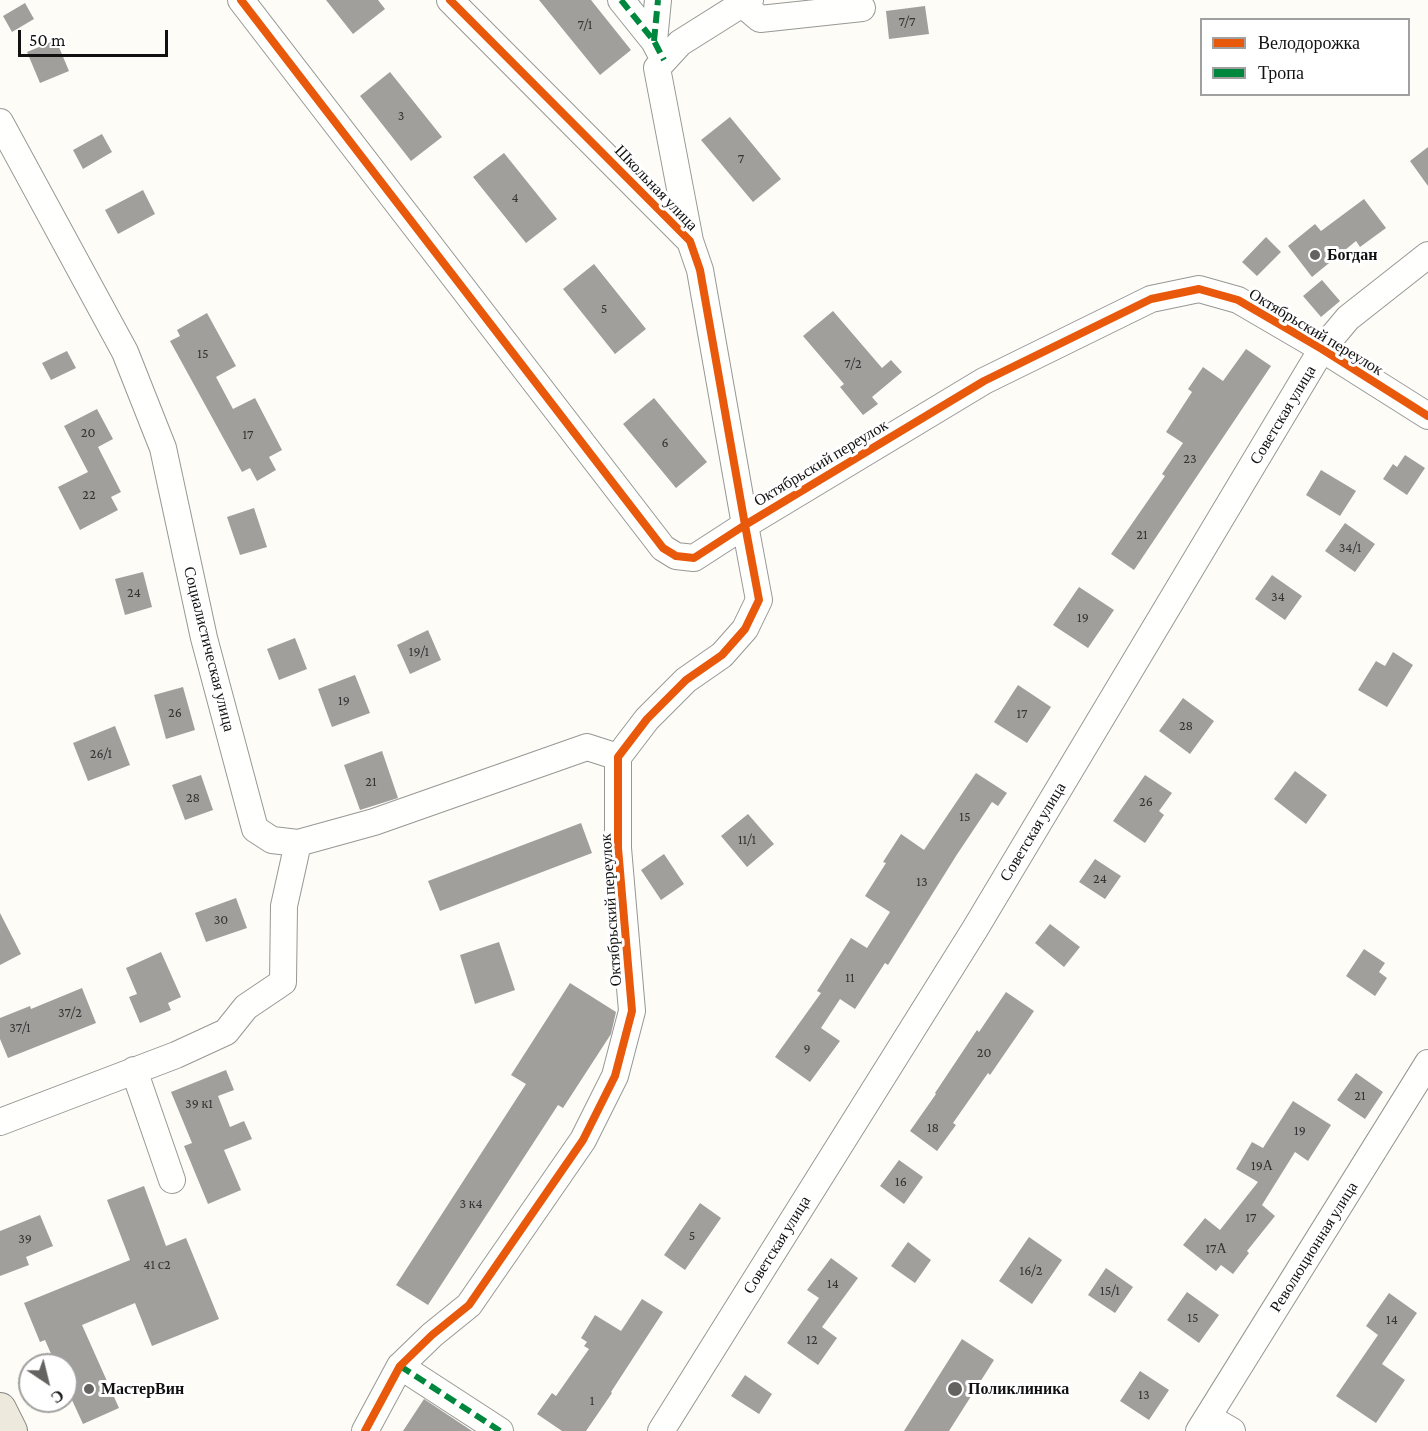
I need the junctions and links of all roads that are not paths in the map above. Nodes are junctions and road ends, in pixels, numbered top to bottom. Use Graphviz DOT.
graph roads {
  1 [pos="242,0"];
  2 [pos="450,0"];
  3 [pos="621,0"];
  4 [pos="658,0"];
  5 [pos="745,1"];
  6 [pos="862,8"];
  7 [pos="659,50"];
  8 [pos="0,122"];
  9 [pos="690,241"];
  10 [pos="1428,255"];
  11 [pos="1322,349"];
  12 [pos="1428,416"];
  13 [pos="745,525"];
  14 [pos="618,756"];
  15 [pos="298,843"];
  16 [pos="1428,1063"];
  17 [pos="134,1070"];
  18 [pos="0,1122"];
  19 [pos="172,1180"];
  20 [pos="400,1366"];
  21 [pos="0,1409"];
  22 [pos="1204,1424"];
  23 [pos="11,1431"];
  24 [pos="365,1431"];
  25 [pos="500,1431"];
  26 [pos="662,1431"];
  27 [pos="1232,1431"];
  1 -- 13 [label="street"];
  2 -- 9 [label="street, Школьная улица"];
  3 -- 7 [label="street"];
  4 -- 7 [label="street"];
  5 -- 6 [label="street"];
  5 -- 7 [label="street"];
  7 -- 9 [label="street"];
  8 -- 15 [label="street, Социалистическая улица"];
  9 -- 13 [label="street, Школьная улица"];
  10 -- 11 [label="street, Советская улица"];
  11 -- 12 [label="street, Октябрьский переулок"];
  11 -- 13 [label="street, Октябрьский переулок"];
  11 -- 26 [label="street, Советская улица"];
  13 -- 14 [label="street, Октябрьский переулок"];
  14 -- 15 [label="street, Социалистическая улица"];
  14 -- 20 [label="street, Октябрьский переулок"];
  15 -- 17 [label="street"];
  16 -- 22 [label="street, Революционная улица"];
  17 -- 18 [label="street"];
  17 -- 19 [label="street"];
  20 -- 24 [label="street, Октябрьский переулок"];
  20 -- 25 [label="street"];
  21 -- 23 [label="main road"];
  22 -- 27 [label="street"];
}
